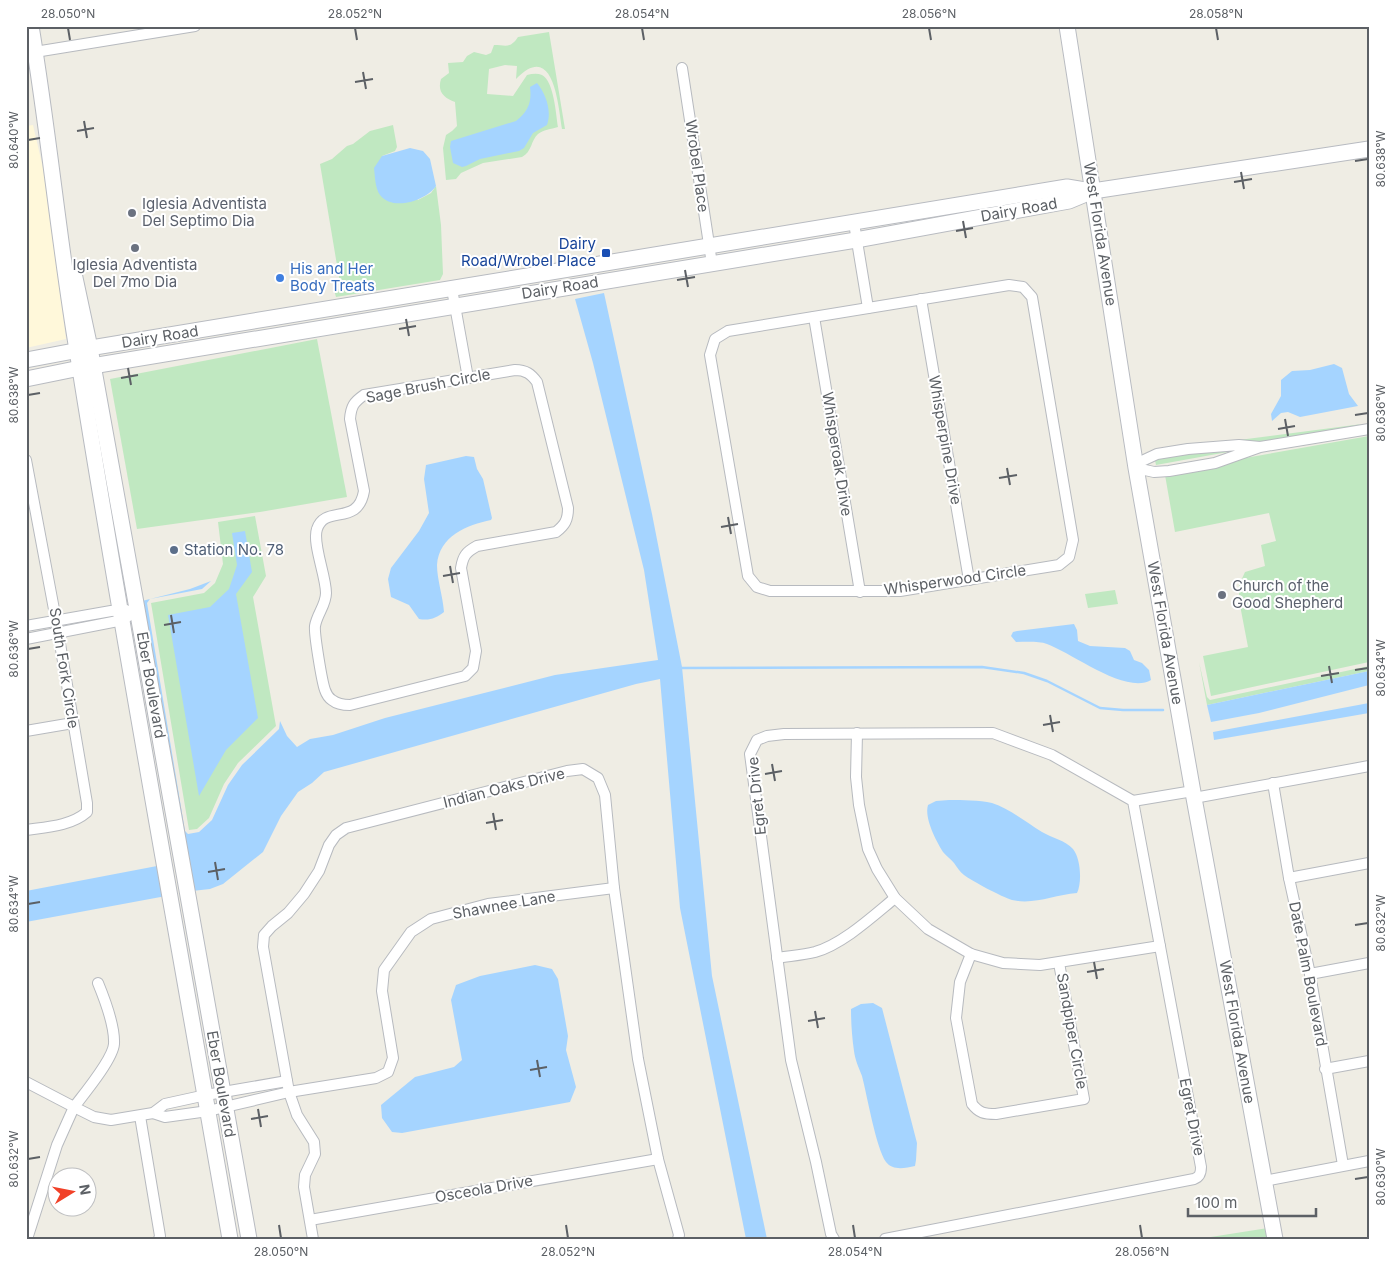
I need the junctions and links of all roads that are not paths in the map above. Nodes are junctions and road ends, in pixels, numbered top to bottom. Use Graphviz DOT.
graph roads {
  1 [pos="31,26"];
  2 [pos="195,26"];
  3 [pos="1066,26"];
  4 [pos="33,56"];
  5 [pos="682,68"];
  6 [pos="1369,149"];
  7 [pos="1093,191"];
  8 [pos="854,223"];
  9 [pos="856,240"];
  10 [pos="709,247"];
  11 [pos="712,264"];
  12 [pos="452,289"];
  13 [pos="921,299"];
  14 [pos="455,306"];
  15 [pos="868,308"];
  16 [pos="814,317"];
  17 [pos="83,350"];
  18 [pos="26,360"];
  19 [pos="86,367"];
  20 [pos="468,378"];
  21 [pos="26,379"];
  22 [pos="1369,429"];
  23 [pos="1260,447"];
  24 [pos="26,460"];
  25 [pos="1136,468"];
  26 [pos="969,580"];
  27 [pos="860,592"];
  28 [pos="137,610"];
  29 [pos="122,615"];
  30 [pos="56,620"];
  31 [pos="26,626"];
  32 [pos="58,633"];
  33 [pos="26,639"];
  34 [pos="73,723"];
  35 [pos="26,731"];
  36 [pos="857,733"];
  37 [pos="1369,766"];
  38 [pos="1273,784"];
  39 [pos="1193,794"];
  40 [pos="1133,802"];
  41 [pos="26,830"];
  42 [pos="1369,863"];
  43 [pos="1289,878"];
  44 [pos="614,888"];
  45 [pos="895,898"];
  46 [pos="1160,946"];
  47 [pos="971,954"];
  48 [pos="777,958"];
  49 [pos="1060,963"];
  50 [pos="1369,963"];
  51 [pos="1310,974"];
  52 [pos="98,983"];
  53 [pos="1369,1061"];
  54 [pos="1325,1069"];
  55 [pos="287,1081"];
  56 [pos="26,1082"];
  57 [pos="262,1085"];
  58 [pos="289,1092"];
  59 [pos="206,1095"];
  60 [pos="264,1098"];
  61 [pos="224,1099"];
  62 [pos="74,1107"];
  63 [pos="208,1110"];
  64 [pos="153,1113"];
  65 [pos="140,1116"];
  66 [pos="658,1158"];
  67 [pos="1369,1160"];
  68 [pos="1343,1165"];
  69 [pos="1264,1181"];
  70 [pos="310,1220"];
  71 [pos="27,1239"];
  72 [pos="159,1239"];
  73 [pos="230,1239"];
  74 [pos="249,1239"];
  75 [pos="313,1239"];
  76 [pos="678,1239"];
  77 [pos="834,1239"];
  78 [pos="885,1239"];
  79 [pos="1275,1239"];
  1 -- 4 [label="street, Eber Boulevard"];
  2 -- 4 [label="street"];
  3 -- 7 [label="street, West Florida Avenue"];
  4 -- 17 [label="street, Eber Boulevard"];
  5 -- 10 [label="street, Wrobel Place"];
  6 -- 7 [label="street, Dairy Road"];
  7 -- 8 [label="street, Dairy Road"];
  7 -- 9 [label="street, Dairy Road"];
  7 -- 25 [label="street, West Florida Avenue"];
  8 -- 9 [label="street"];
  8 -- 10 [label="street, Dairy Road"];
  9 -- 11 [label="street, Dairy Road"];
  9 -- 15 [label="street"];
  10 -- 11 [label="street, Wrobel Place"];
  10 -- 12 [label="street, Dairy Road"];
  11 -- 14 [label="street, Dairy Road"];
  12 -- 14 [label="street"];
  12 -- 17 [label="street, Dairy Road"];
  13 -- 15 [label="street, Whisperwood Circle"];
  13 -- 26 [label="street, Whisperpine Drive"];
  13 -- 26 [label="street, Whisperwood Circle"];
  14 -- 19 [label="street, Dairy Road"];
  14 -- 20 [label="street"];
  15 -- 16 [label="street, Whisperwood Circle"];
  16 -- 27 [label="street, Whisperoak Drive"];
  16 -- 27 [label="street, Whisperwood Circle"];
  17 -- 18 [label="street, Dairy Road"];
  17 -- 19 [label="street, Eber Boulevard"];
  19 -- 21 [label="street, Dairy Road"];
  19 -- 28 [label="street, Eber Boulevard"];
  19 -- 29 [label="street, Eber Boulevard"];
  20 -- 20 [label="street, Sage Brush Circle"];
  22 -- 23 [label="street"];
  23 -- 25 [label="street"];
  23 -- 25 [label="street"];
  24 -- 30 [label="street, South Fork Circle"];
  25 -- 39 [label="street, West Florida Avenue"];
  26 -- 27 [label="street, Whisperwood Circle"];
  28 -- 29 [label="street"];
  28 -- 61 [label="street, Eber Boulevard"];
  29 -- 30 [label="street"];
  29 -- 32 [label="street"];
  29 -- 59 [label="street, Eber Boulevard"];
  30 -- 31 [label="street"];
  30 -- 32 [label="street, South Fork Circle"];
  32 -- 33 [label="street"];
  32 -- 34 [label="street, South Fork Circle"];
  34 -- 35 [label="street"];
  34 -- 41 [label="street, South Fork Circle"];
  36 -- 40 [label="street, Egret Drive"];
  36 -- 45 [label="street"];
  36 -- 48 [label="street, Egret Drive"];
  37 -- 38 [label="street"];
  38 -- 39 [label="street"];
  38 -- 43 [label="street, Date Palm Boulevard"];
  39 -- 40 [label="street"];
  39 -- 69 [label="street, West Florida Avenue"];
  40 -- 46 [label="street, Egret Drive"];
  42 -- 43 [label="street"];
  43 -- 51 [label="street, Date Palm Boulevard"];
  44 -- 55 [label="street, Indian Oaks Drive"];
  44 -- 58 [label="street, Shawnee Lane"];
  44 -- 66 [label="street, Indian Oaks Drive"];
  45 -- 47 [label="street"];
  45 -- 48 [label="street"];
  46 -- 49 [label="street"];
  46 -- 78 [label="street, Egret Drive"];
  47 -- 49 [label="street"];
  47 -- 49 [label="street, Sandpiper Circle"];
  48 -- 77 [label="street, Egret Drive"];
  50 -- 51 [label="street"];
  51 -- 54 [label="street, Date Palm Boulevard"];
  52 -- 62 [label="street"];
  53 -- 54 [label="street"];
  54 -- 68 [label="street, Date Palm Boulevard"];
  55 -- 57 [label="street"];
  55 -- 58 [label="street, Indian Oaks Drive"];
  56 -- 62 [label="street"];
  57 -- 60 [label="street"];
  57 -- 61 [label="street"];
  58 -- 60 [label="street"];
  58 -- 70 [label="street, Indian Oaks Drive"];
  59 -- 61 [label="street"];
  59 -- 63 [label="street, Eber Boulevard"];
  59 -- 64 [label="street"];
  60 -- 61 [label="street"];
  61 -- 63 [label="street"];
  61 -- 74 [label="street, Eber Boulevard"];
  62 -- 65 [label="street"];
  62 -- 71 [label="street"];
  63 -- 64 [label="street"];
  63 -- 73 [label="street, Eber Boulevard"];
  64 -- 65 [label="street"];
  65 -- 72 [label="street"];
  66 -- 70 [label="street, Osceola Drive"];
  66 -- 76 [label="street, Indian Oaks Drive"];
  67 -- 68 [label="street"];
  68 -- 69 [label="street"];
  69 -- 79 [label="street, West Florida Avenue"];
  70 -- 75 [label="street, Indian Oaks Drive"];
}
